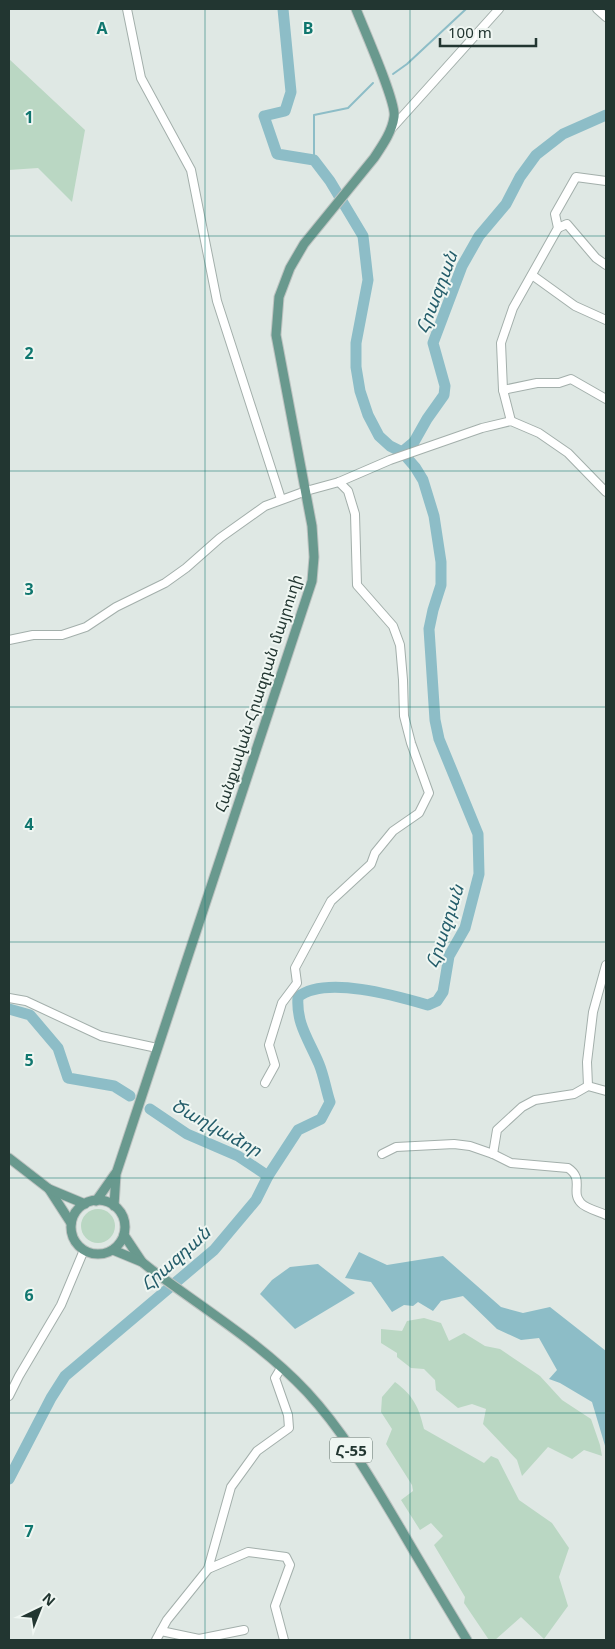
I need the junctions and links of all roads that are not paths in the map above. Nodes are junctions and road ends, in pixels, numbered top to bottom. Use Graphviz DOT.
graph roads {
  1 [pos="127,9"];
  2 [pos="356,9"];
  3 [pos="499,9"];
  4 [pos="597,9"];
  5 [pos="606,17"];
  6 [pos="389,131"];
  7 [pos="606,181"];
  8 [pos="558,228"];
  9 [pos="606,265"];
  10 [pos="532,275"];
  11 [pos="606,320"];
  12 [pos="503,390"];
  13 [pos="606,399"];
  14 [pos="511,421"];
  15 [pos="339,482"];
  16 [pos="606,490"];
  17 [pos="306,491"];
  18 [pos="281,499"];
  19 [pos="9,640"];
  20 [pos="606,964"];
  21 [pos="9,998"];
  22 [pos="157,1048"];
  23 [pos="265,1083"];
  24 [pos="588,1086"];
  25 [pos="606,1091"];
  26 [pos="382,1154"];
  27 [pos="493,1154"];
  28 [pos="9,1158"];
  29 [pos="116,1174"];
  30 [pos="49,1189"];
  31 [pos="96,1201"];
  32 [pos="85,1204"];
  33 [pos="114,1206"];
  34 [pos="606,1215"];
  35 [pos="71,1223"];
  36 [pos="124,1235"];
  37 [pos="84,1250"];
  38 [pos="113,1250"];
  39 [pos="142,1262"];
  40 [pos="281,1368"];
  41 [pos="9,1396"];
  42 [pos="208,1569"];
  43 [pos="244,1630"];
  44 [pos="161,1631"];
  45 [pos="156,1640"];
  46 [pos="284,1640"];
  47 [pos="467,1640"];
  1 -- 18 [label="street"];
  2 -- 6 [label="main road, Հանքավան-Հրազդան մայրուղի"];
  3 -- 6 [label="street"];
  4 -- 5 [label="street"];
  6 -- 17 [label="main road, Հանքավան-Հրազդան մայրուղի"];
  7 -- 8 [label="street"];
  8 -- 9 [label="street"];
  8 -- 10 [label="street"];
  10 -- 11 [label="street"];
  10 -- 12 [label="street"];
  12 -- 13 [label="street"];
  12 -- 14 [label="street"];
  14 -- 15 [label="street"];
  14 -- 16 [label="street"];
  15 -- 17 [label="street"];
  15 -- 23 [label="street"];
  17 -- 18 [label="street"];
  17 -- 22 [label="main road, Հանքավան-Հրազդան մայրուղի"];
  18 -- 19 [label="street"];
  20 -- 24 [label="street"];
  21 -- 22 [label="street"];
  22 -- 29 [label="main road, Հանքավան-Հրազդան մայրուղի"];
  24 -- 25 [label="street"];
  24 -- 27 [label="street"];
  26 -- 27 [label="street"];
  27 -- 34 [label="street"];
  28 -- 30 [label="main road"];
  29 -- 31 [label="main road, Հանքավան-Հրազդան մայրուղի"];
  29 -- 33 [label="main road, Հանքավան-Հրազդան մայրուղի"];
  30 -- 32 [label="main road"];
  30 -- 35 [label="main road"];
  31 -- 32 [label="main road"];
  31 -- 33 [label="main road"];
  32 -- 35 [label="main road"];
  33 -- 36 [label="main road, Հ-55"];
  35 -- 37 [label="main road"];
  36 -- 38 [label="main road"];
  36 -- 39 [label="main road, Հ-55"];
  37 -- 38 [label="main road, Հ-55"];
  37 -- 41 [label="street"];
  38 -- 39 [label="main road, Հ-55"];
  39 -- 40 [label="main road, Հ-55"];
  40 -- 42 [label="street"];
  40 -- 47 [label="main road, Հ-55"];
  42 -- 44 [label="street"];
  42 -- 46 [label="street"];
  43 -- 44 [label="street"];
  44 -- 45 [label="street"];
}
